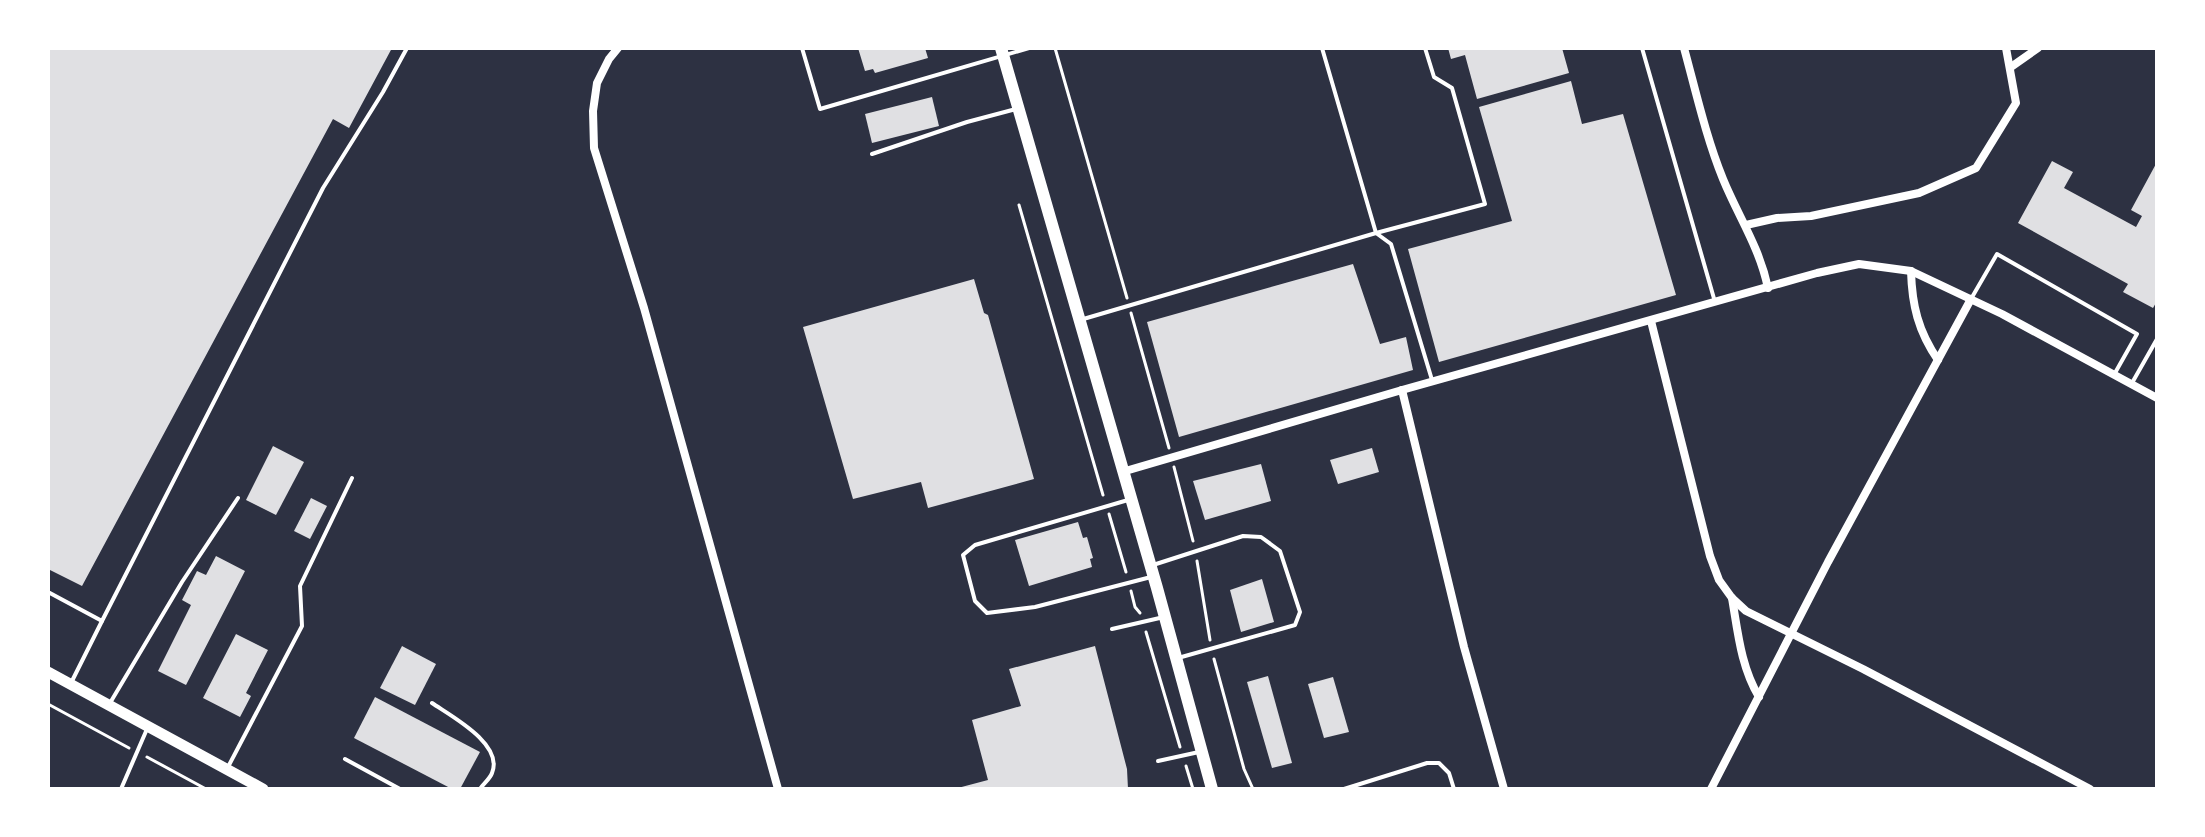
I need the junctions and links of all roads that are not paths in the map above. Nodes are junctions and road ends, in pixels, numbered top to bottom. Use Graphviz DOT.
graph roads {
  1 [pos="407,48"];
  2 [pos="618,48"];
  3 [pos="802,48"];
  4 [pos="1029,48"];
  5 [pos="1322,48"];
  6 [pos="1425,48"];
  7 [pos="1642,48"];
  8 [pos="1684,48"];
  9 [pos="2006,48"];
  10 [pos="2038,48"];
  11 [pos="1002,51"];
  12 [pos="2011,67"];
  13 [pos="1019,108"];
  14 [pos="872,154"];
  15 [pos="1746,225"];
  16 [pos="1376,233"];
  17 [pos="1911,271"];
  18 [pos="1768,288"];
  19 [pos="1971,299"];
  20 [pos="1715,302"];
  21 [pos="1079,320"];
  22 [pos="1651,321"];
  23 [pos="2157,339"];
  24 [pos="1938,360"];
  25 [pos="2114,375"];
  26 [pos="1432,382"];
  27 [pos="2131,384"];
  28 [pos="1402,390"];
  29 [pos="2157,398"];
  30 [pos="1122,472"];
  31 [pos="352,478"];
  32 [pos="238,498"];
  33 [pos="1130,499"];
  34 [pos="1151,571"];
  35 [pos="48,592"];
  36 [pos="1732,598"];
  37 [pos="1164,617"];
  38 [pos="102,621"];
  39 [pos="1112,629"];
  40 [pos="1792,633"];
  41 [pos="1176,659"];
  42 [pos="48,672"];
  43 [pos="70,684"];
  44 [pos="1759,697"];
  45 [pos="432,703"];
  46 [pos="109,705"];
  47 [pos="148,726"];
  48 [pos="1202,752"];
  49 [pos="345,759"];
  50 [pos="1158,761"];
  51 [pos="227,769"];
  52 [pos="121,789"];
  53 [pos="263,789"];
  54 [pos="400,789"];
  55 [pos="480,789"];
  56 [pos="778,789"];
  57 [pos="1212,789"];
  58 [pos="1344,789"];
  59 [pos="1454,789"];
  60 [pos="1504,789"];
  61 [pos="1711,789"];
  62 [pos="2090,789"];
  1 -- 38 [label="lane"];
  2 -- 56 [label="street"];
  3 -- 11 [label="lane"];
  4 -- 11 [label="lane"];
  5 -- 16 [label="lane"];
  6 -- 16 [label="lane"];
  7 -- 20 [label="lane"];
  8 -- 15 [label="street"];
  9 -- 12 [label="street"];
  10 -- 12 [label="street"];
  11 -- 13 [label="main road"];
  12 -- 15 [label="street"];
  13 -- 14 [label="lane"];
  13 -- 21 [label="main road"];
  15 -- 18 [label="street"];
  16 -- 21 [label="lane"];
  16 -- 26 [label="lane"];
  17 -- 18 [label="street"];
  17 -- 19 [label="street"];
  17 -- 24 [label="street"];
  18 -- 20 [label="street"];
  19 -- 24 [label="street"];
  19 -- 25 [label="street"];
  19 -- 25 [label="lane"];
  20 -- 22 [label="street"];
  21 -- 30 [label="main road"];
  22 -- 26 [label="street"];
  22 -- 36 [label="street"];
  23 -- 27 [label="lane"];
  24 -- 40 [label="street"];
  25 -- 27 [label="street"];
  26 -- 28 [label="street"];
  27 -- 29 [label="street"];
  28 -- 30 [label="street"];
  28 -- 60 [label="street"];
  30 -- 33 [label="main road"];
  31 -- 51 [label="lane"];
  32 -- 46 [label="lane"];
  33 -- 34 [label="main road"];
  33 -- 34 [label="lane"];
  34 -- 37 [label="main road"];
  34 -- 41 [label="lane"];
  35 -- 38 [label="lane"];
  36 -- 40 [label="street"];
  36 -- 44 [label="street"];
  37 -- 39 [label="lane"];
  37 -- 41 [label="main road"];
  38 -- 43 [label="lane"];
  40 -- 44 [label="street"];
  40 -- 62 [label="street"];
  41 -- 48 [label="main road"];
  42 -- 43 [label="main road"];
  43 -- 46 [label="main road"];
  44 -- 61 [label="street"];
  45 -- 55 [label="lane"];
  46 -- 47 [label="main road"];
  47 -- 51 [label="main road"];
  47 -- 52 [label="lane"];
  48 -- 50 [label="lane"];
  48 -- 57 [label="main road"];
  49 -- 54 [label="lane"];
  51 -- 53 [label="main road"];
  58 -- 59 [label="lane"];
}
